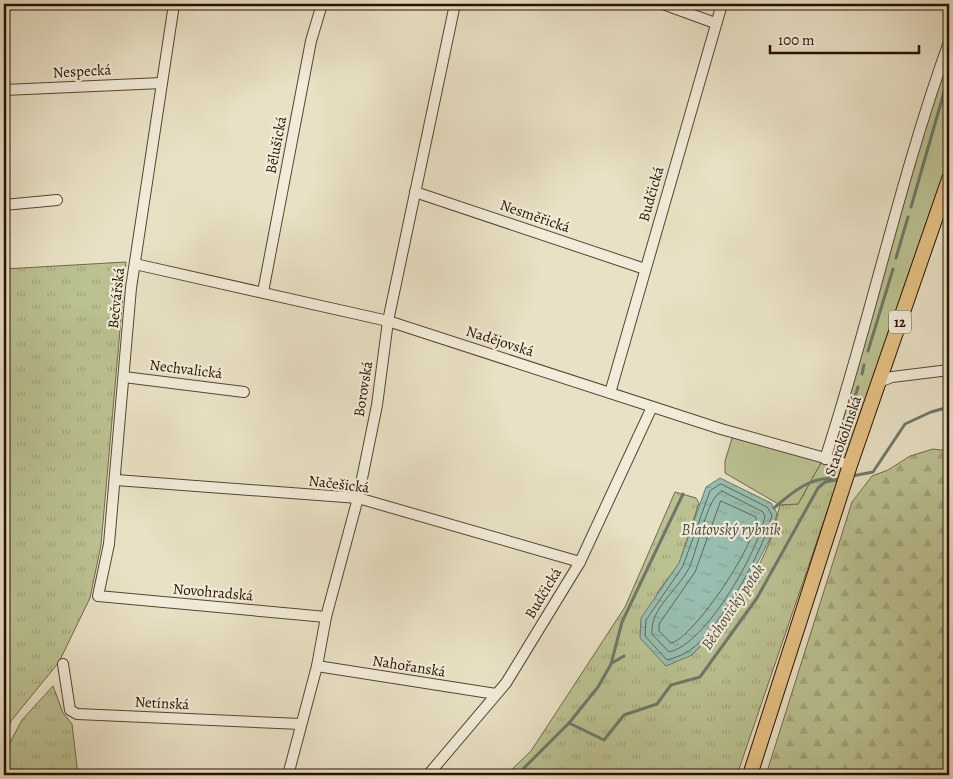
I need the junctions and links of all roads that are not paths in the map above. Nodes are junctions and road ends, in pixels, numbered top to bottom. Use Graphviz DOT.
graph roads {
  1 [pos="174,4"];
  2 [pos="322,4"];
  3 [pos="455,4"];
  4 [pos="663,4"];
  5 [pos="722,4"];
  6 [pos="715,23"];
  7 [pos="949,42"];
  8 [pos="162,82"];
  9 [pos="4,90"];
  10 [pos="949,179"];
  11 [pos="415,192"];
  12 [pos="57,200"];
  13 [pos="4,205"];
  14 [pos="135,264"];
  15 [pos="645,269"];
  16 [pos="263,292"];
  17 [pos="388,321"];
  18 [pos="949,370"];
  19 [pos="124,377"];
  20 [pos="879,382"];
  21 [pos="244,392"];
  22 [pos="610,393"];
  23 [pos="652,407"];
  24 [pos="824,458"];
  25 [pos="850,465"];
  26 [pos="116,480"];
  27 [pos="358,498"];
  28 [pos="580,562"];
  29 [pos="98,596"];
  30 [pos="326,617"];
  31 [pos="63,664"];
  32 [pos="317,666"];
  33 [pos="496,694"];
  34 [pos="301,724"];
  35 [pos="288,775"];
  36 [pos="428,775"];
  37 [pos="750,775"];
  1 -- 8 [label="street, Bečvářská"];
  2 -- 16 [label="street, Bělušická"];
  3 -- 11 [label="street, Borovská"];
  4 -- 6 [label="street"];
  5 -- 6 [label="street, Budčická"];
  6 -- 15 [label="street, Budčická"];
  7 -- 24 [label="street, Starokolínská"];
  8 -- 9 [label="street, Nespecká"];
  8 -- 14 [label="street, Bečvářská"];
  10 -- 20 [label="main road, Starokolínská / 12"];
  11 -- 15 [label="street, Nesměřická"];
  11 -- 17 [label="street, Borovská"];
  12 -- 13 [label="street"];
  14 -- 16 [label="street, Nadějovská"];
  14 -- 19 [label="street, Bečvářská"];
  15 -- 22 [label="street, Budčická"];
  16 -- 17 [label="street, Nadějovská"];
  17 -- 22 [label="street, Nadějovská"];
  17 -- 27 [label="street, Borovská"];
  18 -- 20 [label="street"];
  19 -- 21 [label="street, Nechvalická"];
  19 -- 26 [label="street, Bečvářská"];
  20 -- 25 [label="main road, Starokolínská / 12"];
  22 -- 23 [label="street, Nadějovská"];
  23 -- 24 [label="street, Nadějovská"];
  23 -- 28 [label="street, Budčická"];
  24 -- 25 [label="street, Nadějovská"];
  25 -- 37 [label="main road, Starokolínská / 12"];
  26 -- 27 [label="street, Načešická"];
  26 -- 29 [label="street, Bečvářská"];
  27 -- 28 [label="street, Načešická"];
  27 -- 30 [label="street, Borovská"];
  28 -- 33 [label="street, Budčická"];
  29 -- 30 [label="street, Novohradská"];
  30 -- 32 [label="street, Borovská"];
  31 -- 34 [label="street, Netínská"];
  32 -- 33 [label="street, Nahořanská"];
  32 -- 34 [label="street, Borovská"];
  33 -- 36 [label="street, Budčická"];
  34 -- 35 [label="street, Borovská"];
}
